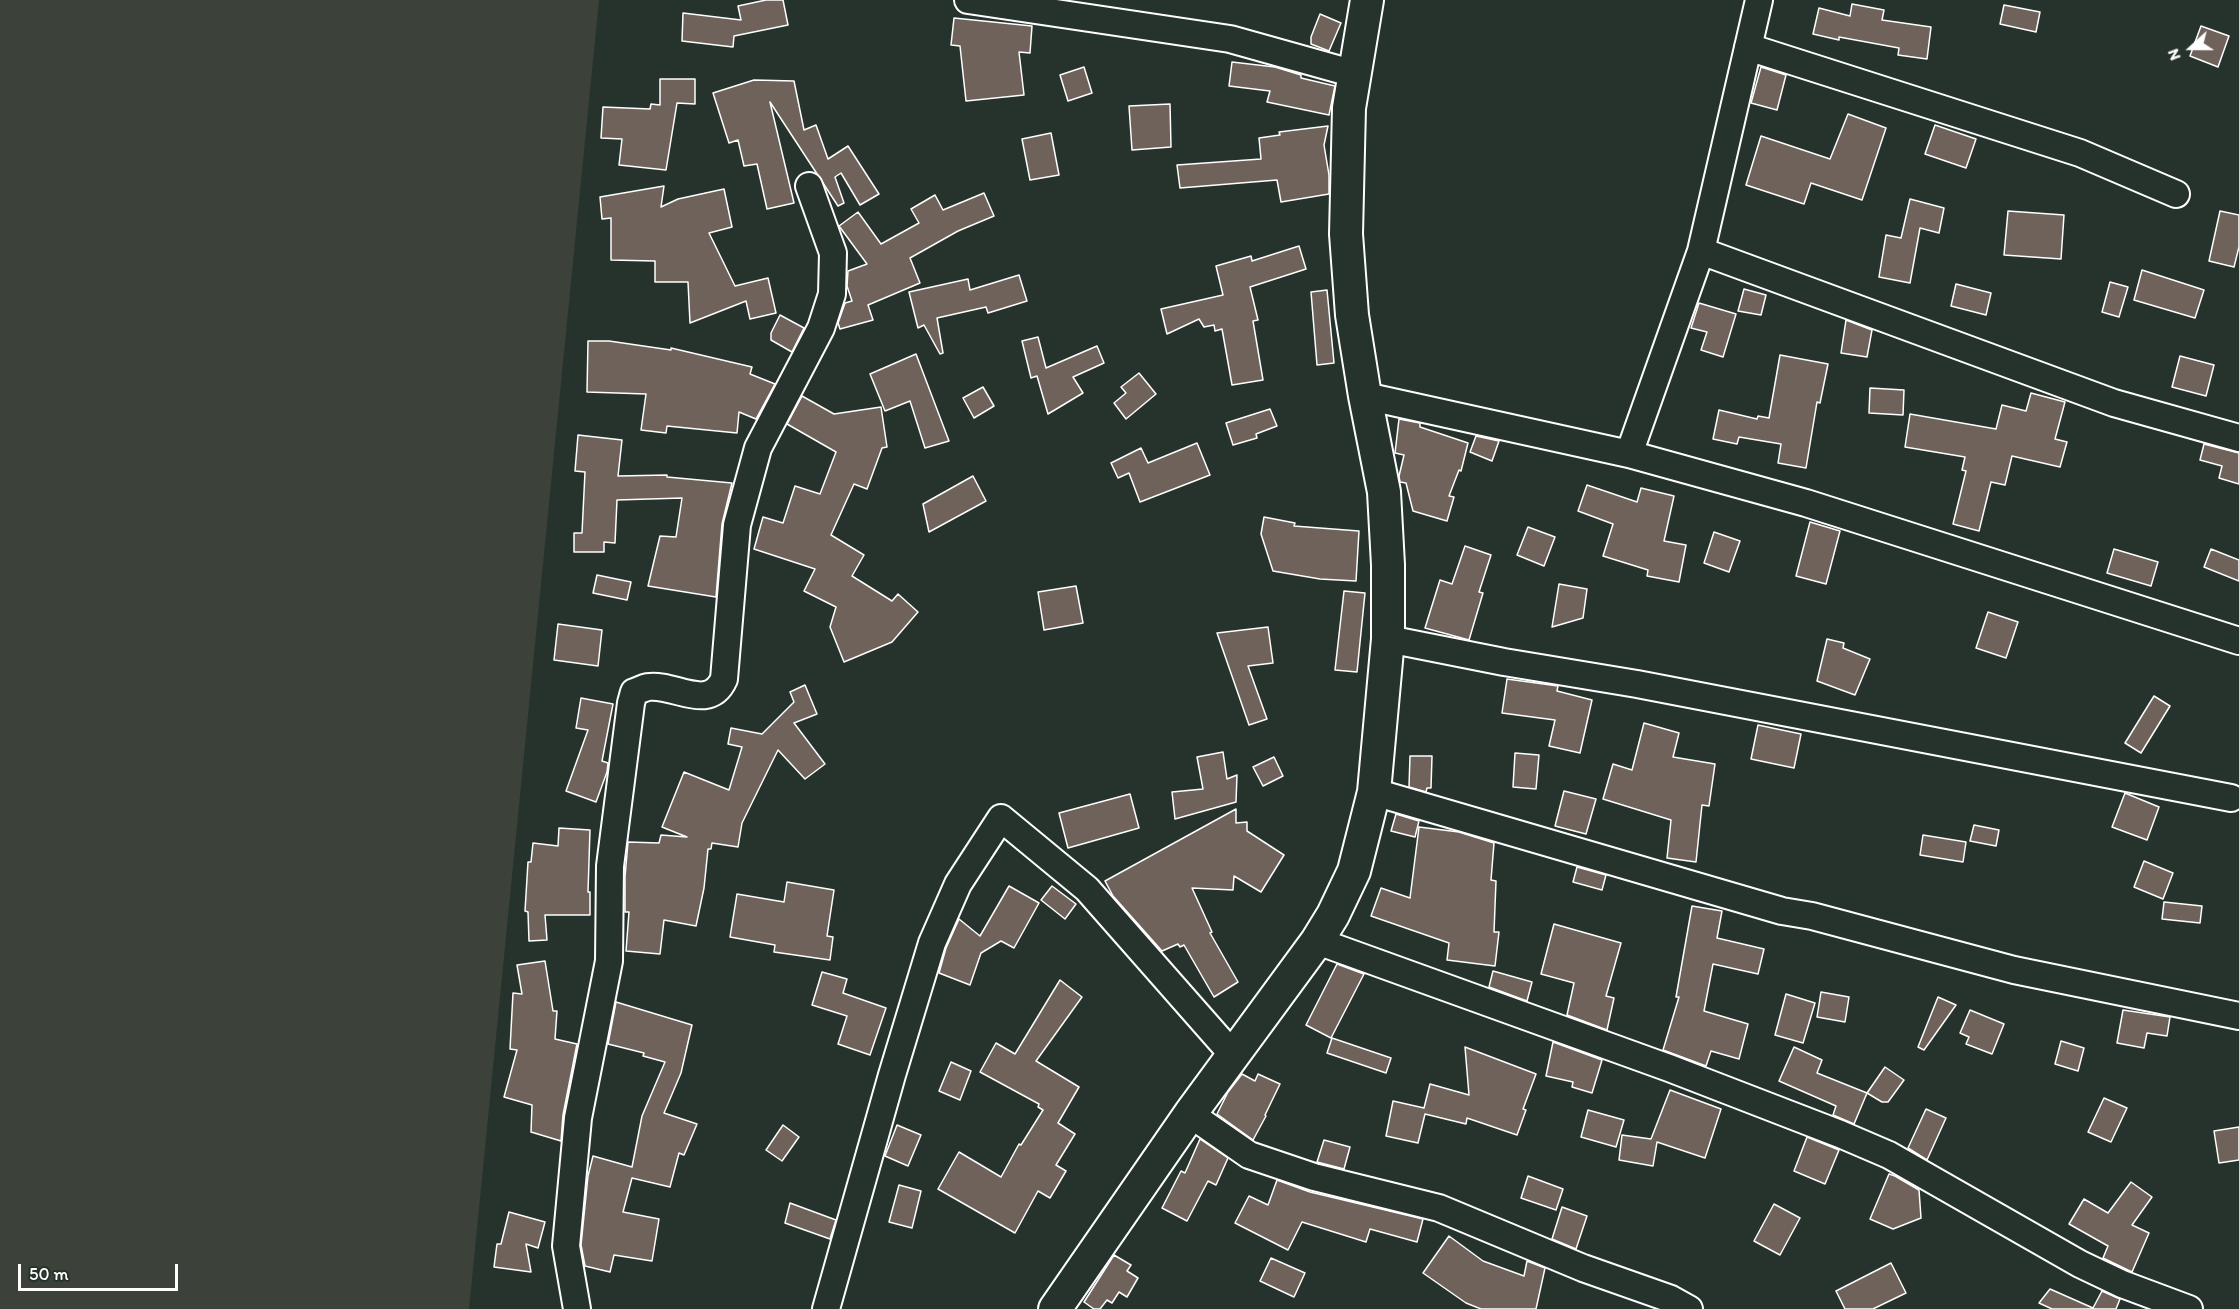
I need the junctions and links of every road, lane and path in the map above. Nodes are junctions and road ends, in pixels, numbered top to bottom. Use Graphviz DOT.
graph roads {
  1 [pos="968,0"];
  2 [pos="1367,0"];
  3 [pos="1759,0"];
  4 [pos="1748,47"];
  5 [pos="1355,74"];
  6 [pos="809,186"];
  7 [pos="2176,194"];
  8 [pos="1701,251"];
  9 [pos="1365,396"];
  10 [pos="2239,438"];
  11 [pos="1629,454"];
  12 [pos="1388,639"];
  13 [pos="2239,641"];
  14 [pos="1374,792"];
  15 [pos="2231,798"];
  16 [pos="1317,941"];
  17 [pos="2239,1016"];
  18 [pos="1234,1056"];
  19 [pos="1190,1114"];
  20 [pos="1065,1307"];
  21 [pos="578,1309"];
  22 [pos="826,1309"];
  23 [pos="1689,1309"];
  24 [pos="2189,1309"];
  1 -- 5 [label="street"];
  2 -- 5 [label="main road"];
  3 -- 4 [label="street"];
  4 -- 7 [label="street"];
  4 -- 8 [label="street"];
  5 -- 9 [label="main road"];
  6 -- 21 [label="street"];
  8 -- 10 [label="street"];
  8 -- 11 [label="street"];
  9 -- 11 [label="street"];
  9 -- 12 [label="main road"];
  11 -- 13 [label="street"];
  12 -- 14 [label="main road"];
  12 -- 15 [label="street"];
  14 -- 16 [label="main road"];
  14 -- 17 [label="street"];
  16 -- 18 [label="main road"];
  16 -- 24 [label="street"];
  18 -- 19 [label="main road"];
  18 -- 22 [label="street"];
  19 -- 20 [label="main road"];
  19 -- 23 [label="street"];
}
